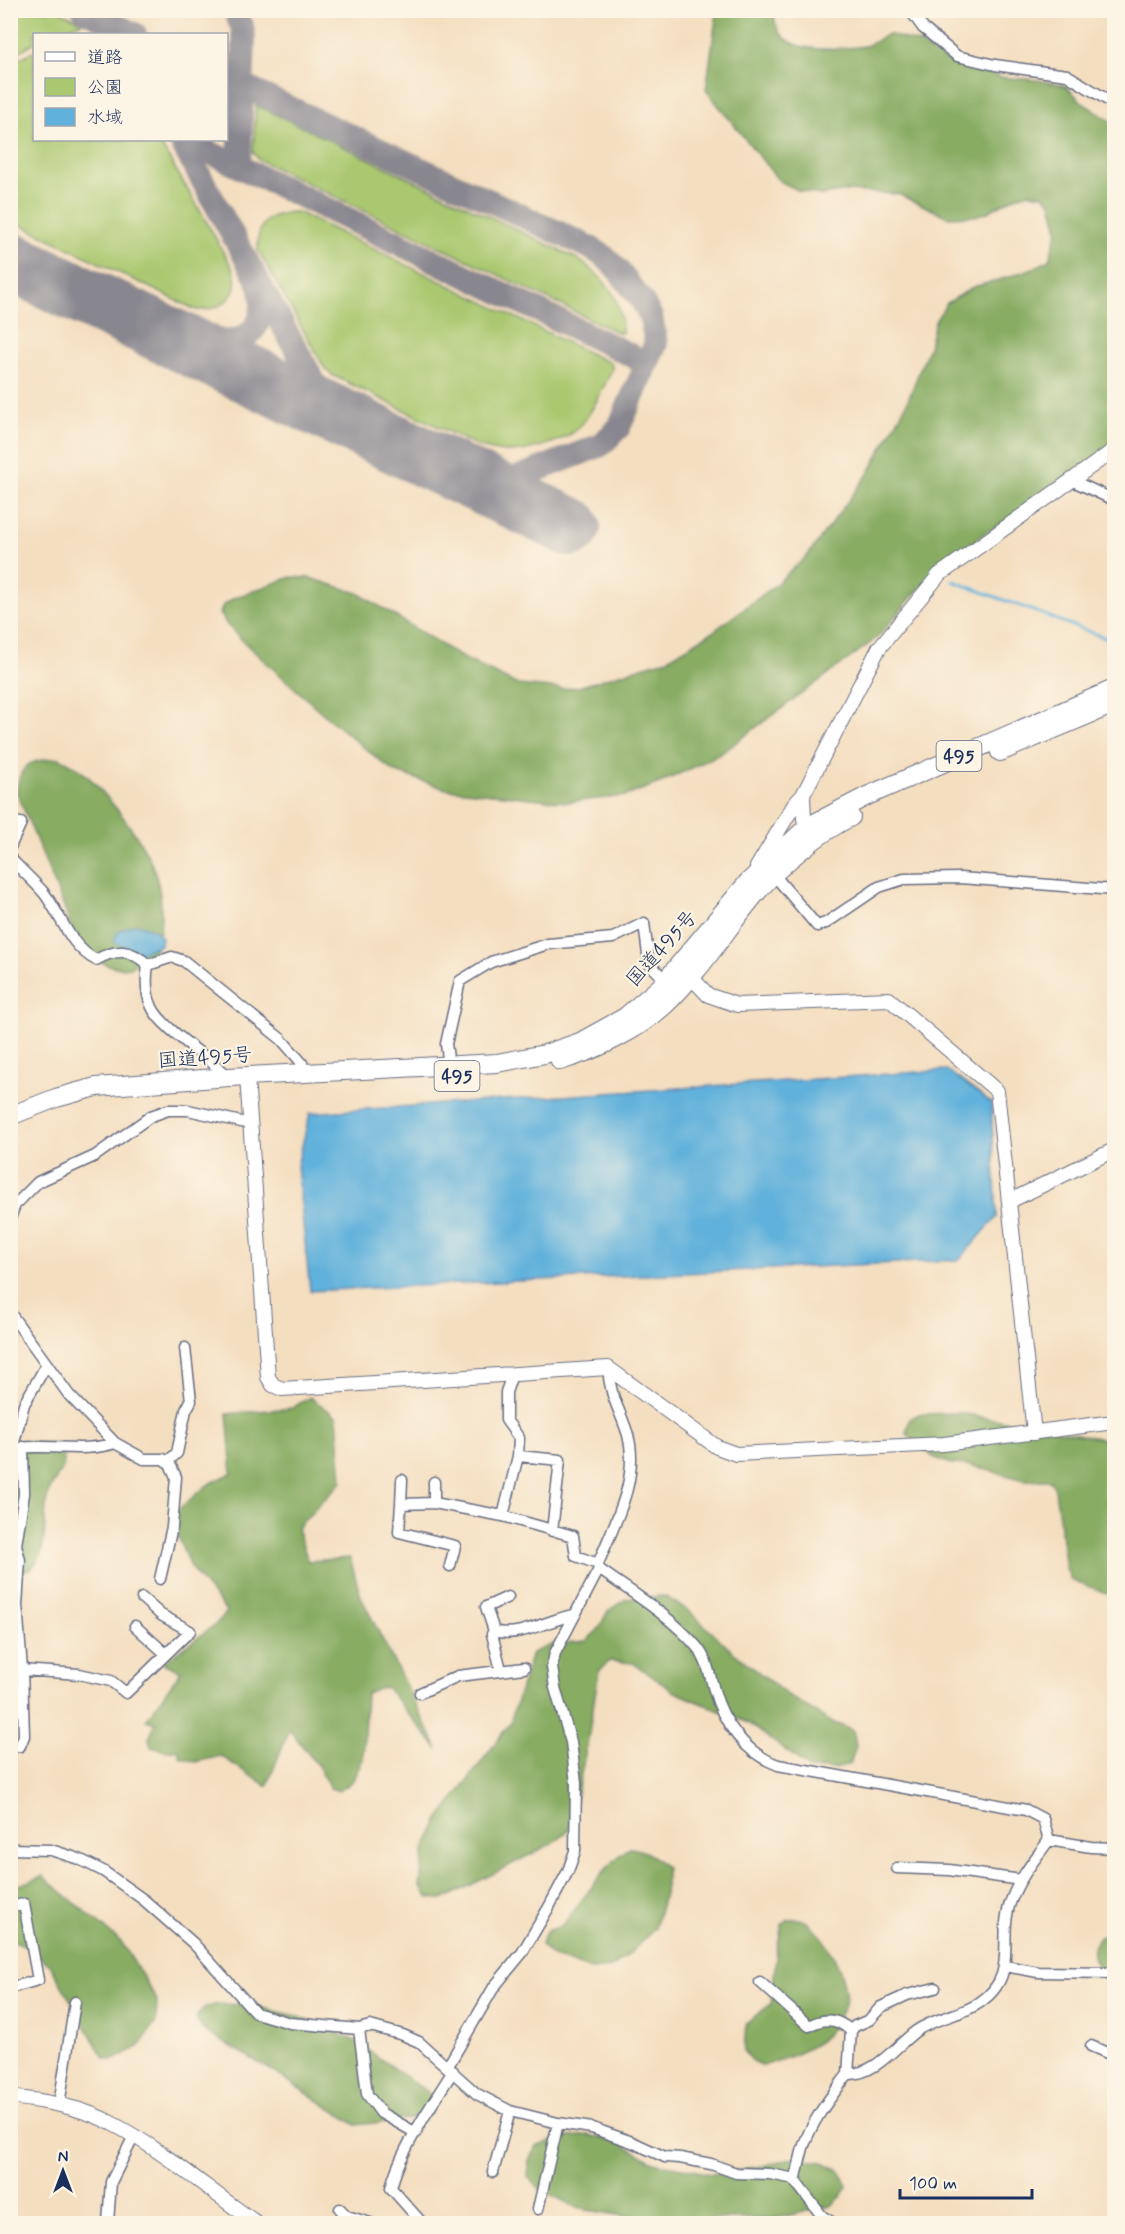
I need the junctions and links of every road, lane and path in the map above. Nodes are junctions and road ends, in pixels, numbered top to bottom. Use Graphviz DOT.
graph roads {
  1 [pos="910,10"];
  2 [pos="1114,104"];
  3 [pos="1114,450"];
  4 [pos="1071,480"];
  5 [pos="1114,500"];
  6 [pos="1114,689"];
  7 [pos="1114,704"];
  8 [pos="803,795"];
  9 [pos="10,822"];
  10 [pos="807,827"];
  11 [pos="10,847"];
  12 [pos="10,858"];
  13 [pos="769,870"];
  14 [pos="748,882"];
  15 [pos="1114,890"];
  16 [pos="686,957"];
  17 [pos="148,965"];
  18 [pos="691,977"];
  19 [pos="666,981"];
  20 [pos="449,1065"];
  21 [pos="305,1073"];
  22 [pos="241,1081"];
  23 [pos="10,1116"];
  24 [pos="250,1124"];
  25 [pos="10,1127"];
  26 [pos="1114,1150"];
  27 [pos="1011,1201"];
  28 [pos="10,1218"];
  29 [pos="10,1313"];
  30 [pos="185,1348"];
  31 [pos="47,1364"];
  32 [pos="608,1368"];
  33 [pos="512,1375"];
  34 [pos="1114,1422"];
  35 [pos="1034,1433"];
  36 [pos="115,1443"];
  37 [pos="23,1447"];
  38 [pos="11,1450"];
  39 [pos="518,1456"];
  40 [pos="167,1462"];
  41 [pos="402,1479"];
  42 [pos="434,1482"];
  43 [pos="401,1503"];
  44 [pos="434,1503"];
  45 [pos="503,1516"];
  46 [pos="552,1531"];
  47 [pos="450,1566"];
  48 [pos="599,1567"];
  49 [pos="160,1579"];
  50 [pos="508,1597"];
  51 [pos="142,1598"];
  52 [pos="574,1615"];
  53 [pos="135,1626"];
  54 [pos="494,1631"];
  55 [pos="166,1654"];
  56 [pos="524,1668"];
  57 [pos="22,1670"];
  58 [pos="501,1670"];
  59 [pos="420,1693"];
  60 [pos="10,1747"];
  61 [pos="1049,1840"];
  62 [pos="1114,1848"];
  63 [pos="10,1849"];
  64 [pos="897,1868"];
  65 [pos="1021,1880"];
  66 [pos="10,1907"];
  67 [pos="1005,1966"];
  68 [pos="1114,1972"];
  69 [pos="760,1982"];
  70 [pos="10,1988"];
  71 [pos="935,1988"];
  72 [pos="75,2002"];
  73 [pos="359,2030"];
  74 [pos="851,2031"];
  75 [pos="1091,2046"];
  76 [pos="1114,2056"];
  77 [pos="451,2068"];
  78 [pos="848,2074"];
  79 [pos="10,2097"];
  80 [pos="59,2105"];
  81 [pos="510,2111"];
  82 [pos="558,2123"];
  83 [pos="416,2133"];
  84 [pos="134,2136"];
  85 [pos="493,2172"];
  86 [pos="795,2181"];
  87 [pos="340,2209"];
  88 [pos="538,2209"];
  89 [pos="108,2222"];
  90 [pos="258,2223"];
  91 [pos="373,2223"];
  92 [pos="423,2223"];
  93 [pos="834,2223"];
  1 -- 2 [label="street"];
  3 -- 4 [label="street"];
  4 -- 5 [label="street"];
  4 -- 8 [label="street"];
  6 -- 10 [label="highway, 国道495号 / 495"];
  7 -- 13 [label="highway, 国道495号 / 495"];
  8 -- 10 [label="street"];
  8 -- 14 [label="street"];
  9 -- 11 [label="street"];
  10 -- 13 [label="highway, 国道495号 / 495"];
  12 -- 17 [label="street"];
  13 -- 14 [label="highway, 国道495号 / 495"];
  13 -- 15 [label="street"];
  13 -- 18 [label="highway, 国道495号 / 495"];
  14 -- 16 [label="highway, 国道495号 / 495"];
  16 -- 18 [label="street"];
  16 -- 19 [label="highway, 国道495号 / 495"];
  17 -- 21 [label="street"];
  17 -- 22 [label="street"];
  18 -- 22 [label="highway, 国道495号 / 495"];
  18 -- 27 [label="street"];
  19 -- 20 [label="highway, 国道495号 / 495"];
  19 -- 20 [label="street"];
  20 -- 21 [label="highway, 国道495号 / 495"];
  21 -- 22 [label="highway, 国道495号 / 495"];
  22 -- 23 [label="highway, 国道495号 / 495"];
  22 -- 24 [label="street"];
  22 -- 25 [label="highway, 国道495号 / 495"];
  24 -- 28 [label="street"];
  24 -- 33 [label="street"];
  26 -- 27 [label="street"];
  27 -- 35 [label="street"];
  29 -- 31 [label="street"];
  30 -- 40 [label="street"];
  31 -- 36 [label="street"];
  31 -- 38 [label="street"];
  32 -- 33 [label="street"];
  32 -- 35 [label="street"];
  32 -- 48 [label="street"];
  33 -- 39 [label="street"];
  34 -- 35 [label="street"];
  36 -- 37 [label="street"];
  36 -- 40 [label="street"];
  37 -- 38 [label="street"];
  37 -- 57 [label="street"];
  39 -- 45 [label="street"];
  39 -- 46 [label="street"];
  40 -- 49 [label="street"];
  41 -- 43 [label="street"];
  42 -- 44 [label="street"];
  43 -- 44 [label="street"];
  43 -- 47 [label="street"];
  44 -- 45 [label="street"];
  45 -- 46 [label="street"];
  46 -- 48 [label="street"];
  48 -- 52 [label="street"];
  48 -- 61 [label="street"];
  50 -- 54 [label="street"];
  51 -- 55 [label="street"];
  52 -- 54 [label="street"];
  52 -- 77 [label="street"];
  53 -- 55 [label="street"];
  54 -- 58 [label="street"];
  55 -- 57 [label="street"];
  56 -- 58 [label="street"];
  57 -- 60 [label="street"];
  58 -- 59 [label="street"];
  61 -- 62 [label="street"];
  61 -- 65 [label="street"];
  63 -- 73 [label="street"];
  64 -- 65 [label="street"];
  65 -- 67 [label="street"];
  66 -- 70 [label="street"];
  67 -- 68 [label="street"];
  67 -- 78 [label="street"];
  69 -- 74 [label="street"];
  71 -- 74 [label="street"];
  72 -- 80 [label="street"];
  73 -- 77 [label="street"];
  73 -- 83 [label="street"];
  74 -- 78 [label="street"];
  75 -- 76 [label="street"];
  77 -- 81 [label="street"];
  77 -- 83 [label="street"];
  78 -- 86 [label="street"];
  79 -- 80 [label="street"];
  80 -- 84 [label="street"];
  81 -- 82 [label="street"];
  81 -- 85 [label="street"];
  82 -- 86 [label="street"];
  82 -- 88 [label="street"];
  83 -- 92 [label="street"];
  84 -- 89 [label="street"];
  84 -- 90 [label="street"];
  86 -- 93 [label="street"];
  87 -- 91 [label="street"];
}
